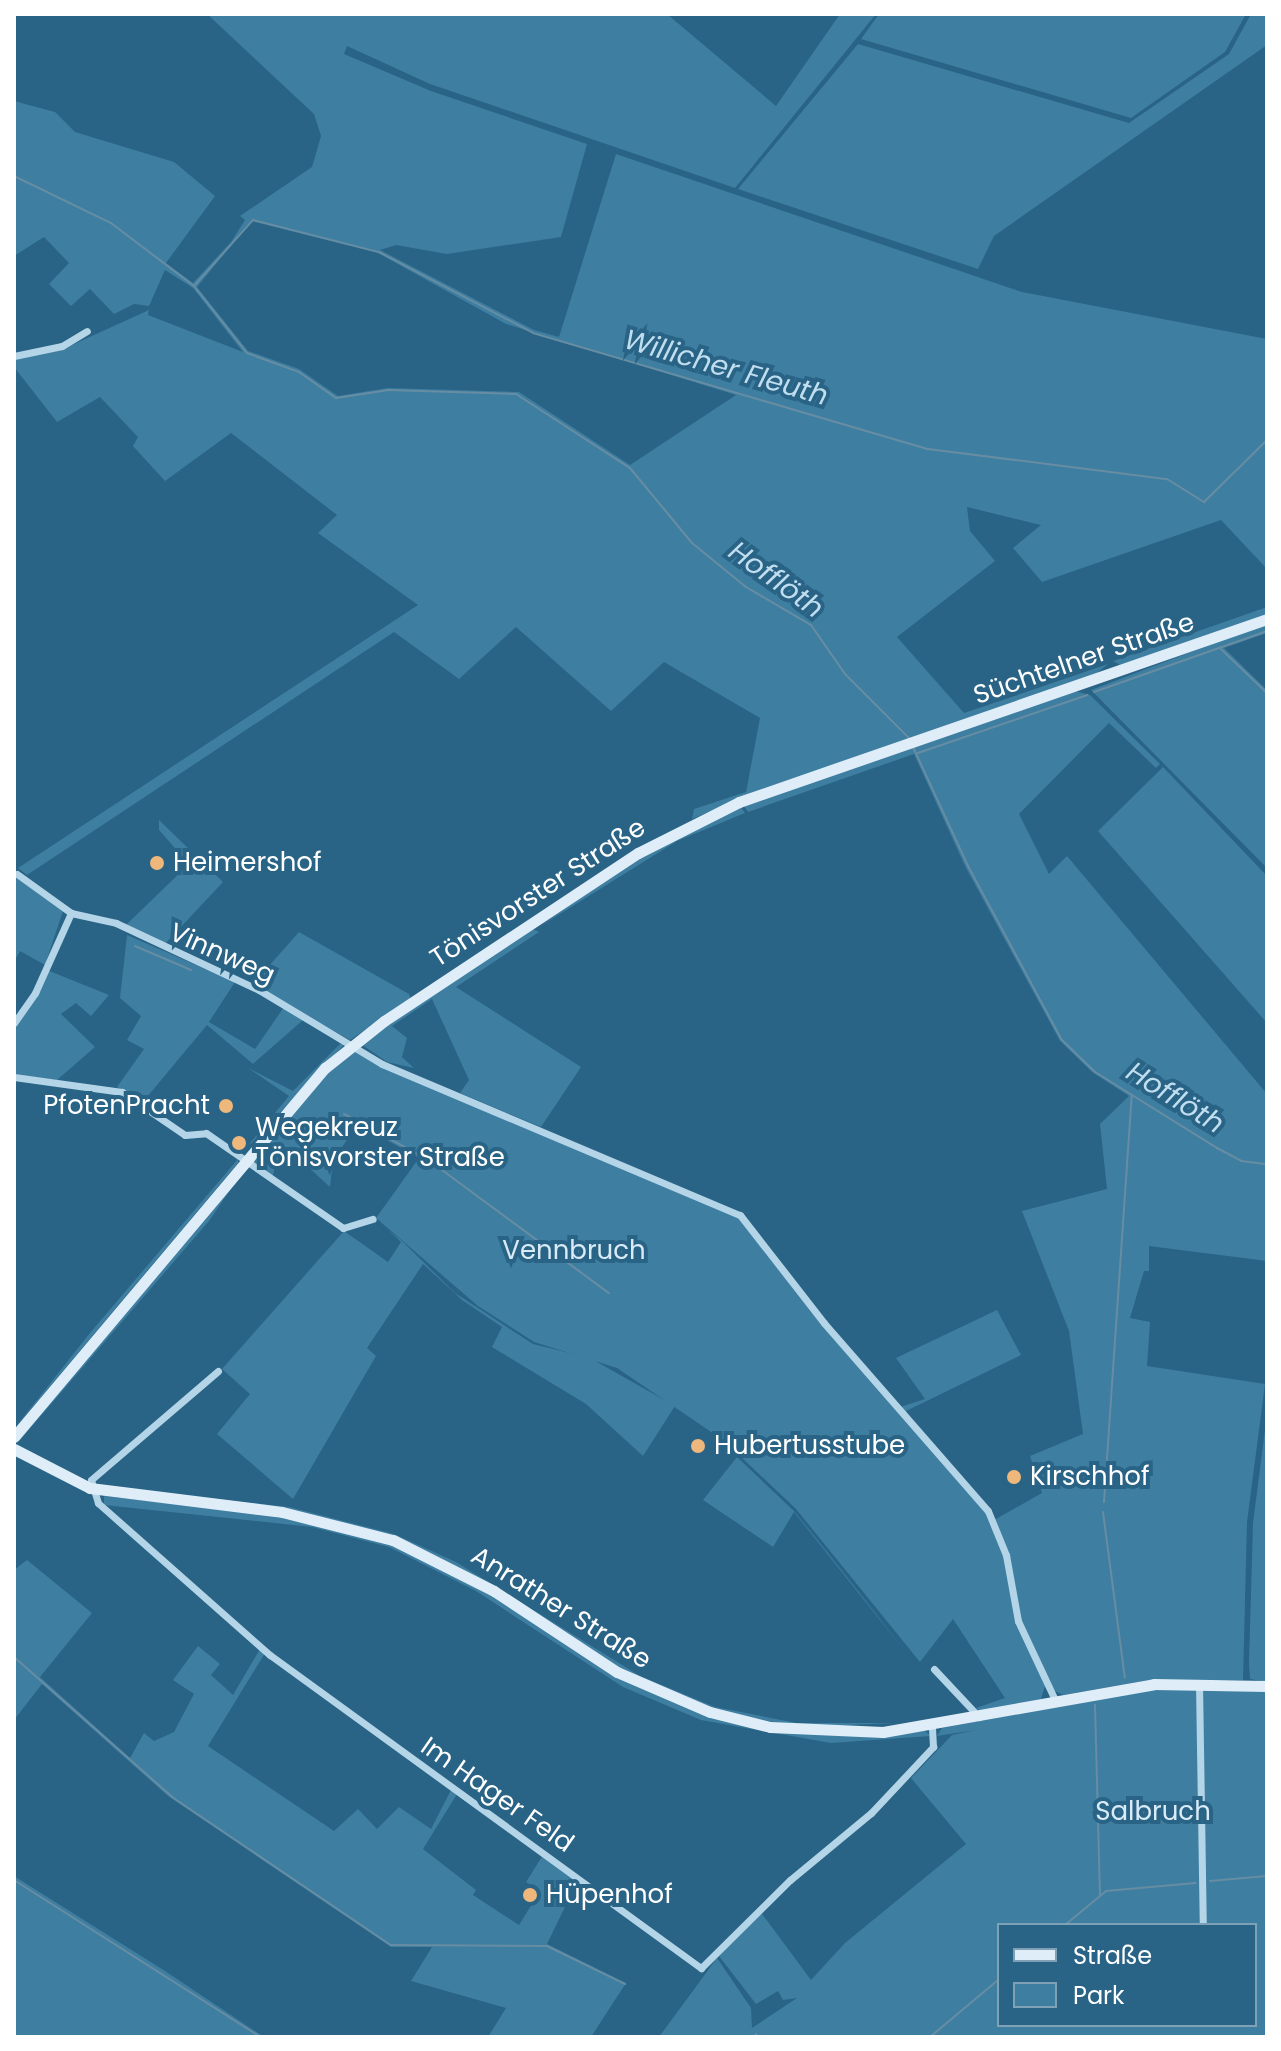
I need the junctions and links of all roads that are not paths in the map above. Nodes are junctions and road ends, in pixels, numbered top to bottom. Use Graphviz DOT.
graph roads {
  1 [pos="87,331"];
  2 [pos="14,356"];
  3 [pos="1267,619"];
  4 [pos="912,742"];
  5 [pos="17,874"];
  6 [pos="71,913"];
  7 [pos="14,1023"];
  8 [pos="352,1044"];
  9 [pos="14,1077"];
  10 [pos="244,1161"];
  11 [pos="373,1219"];
  12 [pos="218,1371"];
  13 [pos="14,1437"];
  14 [pos="14,1449"];
  15 [pos="90,1488"];
  16 [pos="934,1669"];
  17 [pos="1200,1682"];
  18 [pos="1267,1686"];
  19 [pos="1055,1700"];
  20 [pos="979,1717"];
  21 [pos="932,1726"];
  22 [pos="1203,1923"];
  1 -- 2 [label="street"];
  3 -- 4 [label="main road, Süchtelner Straße"];
  4 -- 8 [label="main road, Tönisvorster Straße"];
  5 -- 6 [label="street, Vinnweg"];
  6 -- 7 [label="street"];
  6 -- 8 [label="street, Vinnweg"];
  8 -- 10 [label="main road, Tönisvorster Straße"];
  8 -- 19 [label="street"];
  9 -- 10 [label="street"];
  10 -- 11 [label="street"];
  10 -- 13 [label="main road, Tönisvorster Straße"];
  12 -- 15 [label="street"];
  14 -- 15 [label="main road, Anrather Straße"];
  15 -- 21 [label="main road, Anrather Straße"];
  15 -- 21 [label="street, Im Hager Feld"];
  16 -- 20 [label="street"];
  17 -- 18 [label="main road, Anrather Straße"];
  17 -- 19 [label="main road, Anrather Straße"];
  17 -- 22 [label="street"];
  19 -- 20 [label="main road, Anrather Straße"];
  20 -- 21 [label="main road, Anrather Straße"];
}
